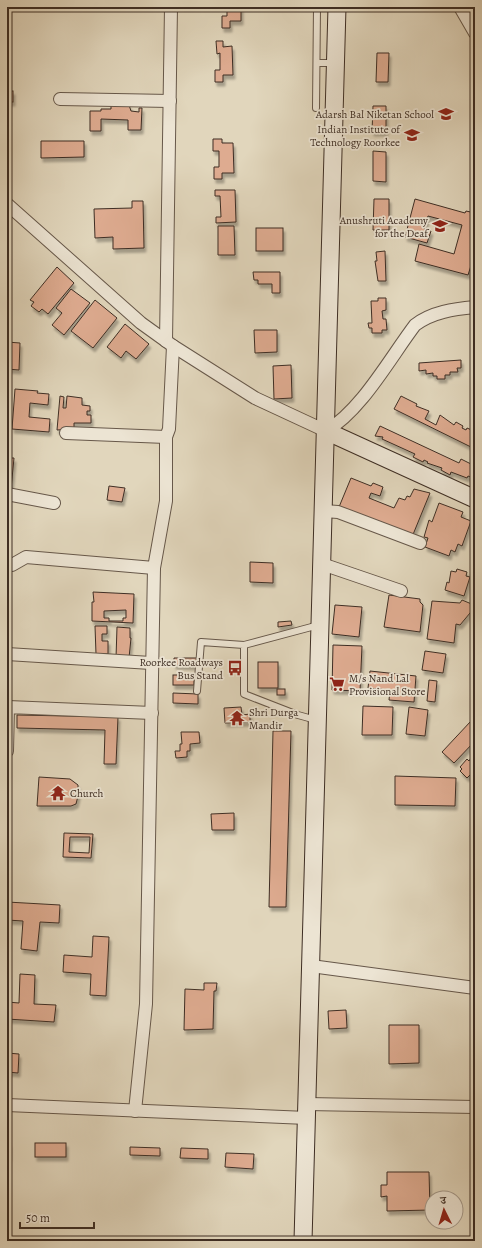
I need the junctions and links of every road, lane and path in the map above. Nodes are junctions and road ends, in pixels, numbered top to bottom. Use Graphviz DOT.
graph roads {
  1 [pos="171,7"];
  2 [pos="317,7"];
  3 [pos="337,7"];
  4 [pos="460,7"];
  5 [pos="475,33"];
  6 [pos="316,63"];
  7 [pos="336,63"];
  8 [pos="60,98"];
  9 [pos="170,100"];
  10 [pos="316,108"];
  11 [pos="7,204"];
  12 [pos="475,307"];
  13 [pos="170,344"];
  14 [pos="326,432"];
  15 [pos="66,433"];
  16 [pos="166,437"];
  17 [pos="7,494"];
  18 [pos="475,499"];
  19 [pos="54,502"];
  20 [pos="324,510"];
  21 [pos="420,544"];
  22 [pos="322,564"];
  23 [pos="7,565"];
  24 [pos="154,568"];
  25 [pos="401,591"];
  26 [pos="320,624"];
  27 [pos="244,645"];
  28 [pos="7,654"];
  29 [pos="151,663"];
  30 [pos="197,692"];
  31 [pos="152,713"];
  32 [pos="317,721"];
  33 [pos="7,751"];
  34 [pos="310,966"];
  35 [pos="475,988"];
  36 [pos="7,1105"];
  37 [pos="475,1107"];
  38 [pos="134,1111"];
  39 [pos="307,1111"];
  40 [pos="303,1241"];
  1 -- 9 [label="street"];
  2 -- 6 [label="lane"];
  3 -- 7 [label="main road"];
  4 -- 5 [label="street"];
  6 -- 7 [label="lane"];
  6 -- 10 [label="lane"];
  7 -- 14 [label="main road"];
  8 -- 9 [label="street"];
  9 -- 13 [label="street"];
  11 -- 13 [label="street"];
  12 -- 14 [label="street"];
  13 -- 14 [label="street"];
  13 -- 16 [label="street"];
  14 -- 18 [label="main road"];
  14 -- 20 [label="main road"];
  15 -- 16 [label="street"];
  16 -- 24 [label="street"];
  17 -- 19 [label="street"];
  20 -- 21 [label="street"];
  20 -- 22 [label="main road"];
  22 -- 25 [label="street"];
  22 -- 26 [label="main road"];
  23 -- 24 [label="street"];
  24 -- 29 [label="street"];
  26 -- 27 [label="lane"];
  26 -- 32 [label="main road"];
  27 -- 30 [label="lane"];
  27 -- 32 [label="lane"];
  28 -- 29 [label="street"];
  29 -- 31 [label="street"];
  31 -- 33 [label="street"];
  31 -- 38 [label="street"];
  32 -- 34 [label="main road"];
  34 -- 35 [label="street"];
  34 -- 39 [label="main road"];
  36 -- 38 [label="street"];
  37 -- 39 [label="street"];
  38 -- 39 [label="street"];
  39 -- 40 [label="main road"];
}
